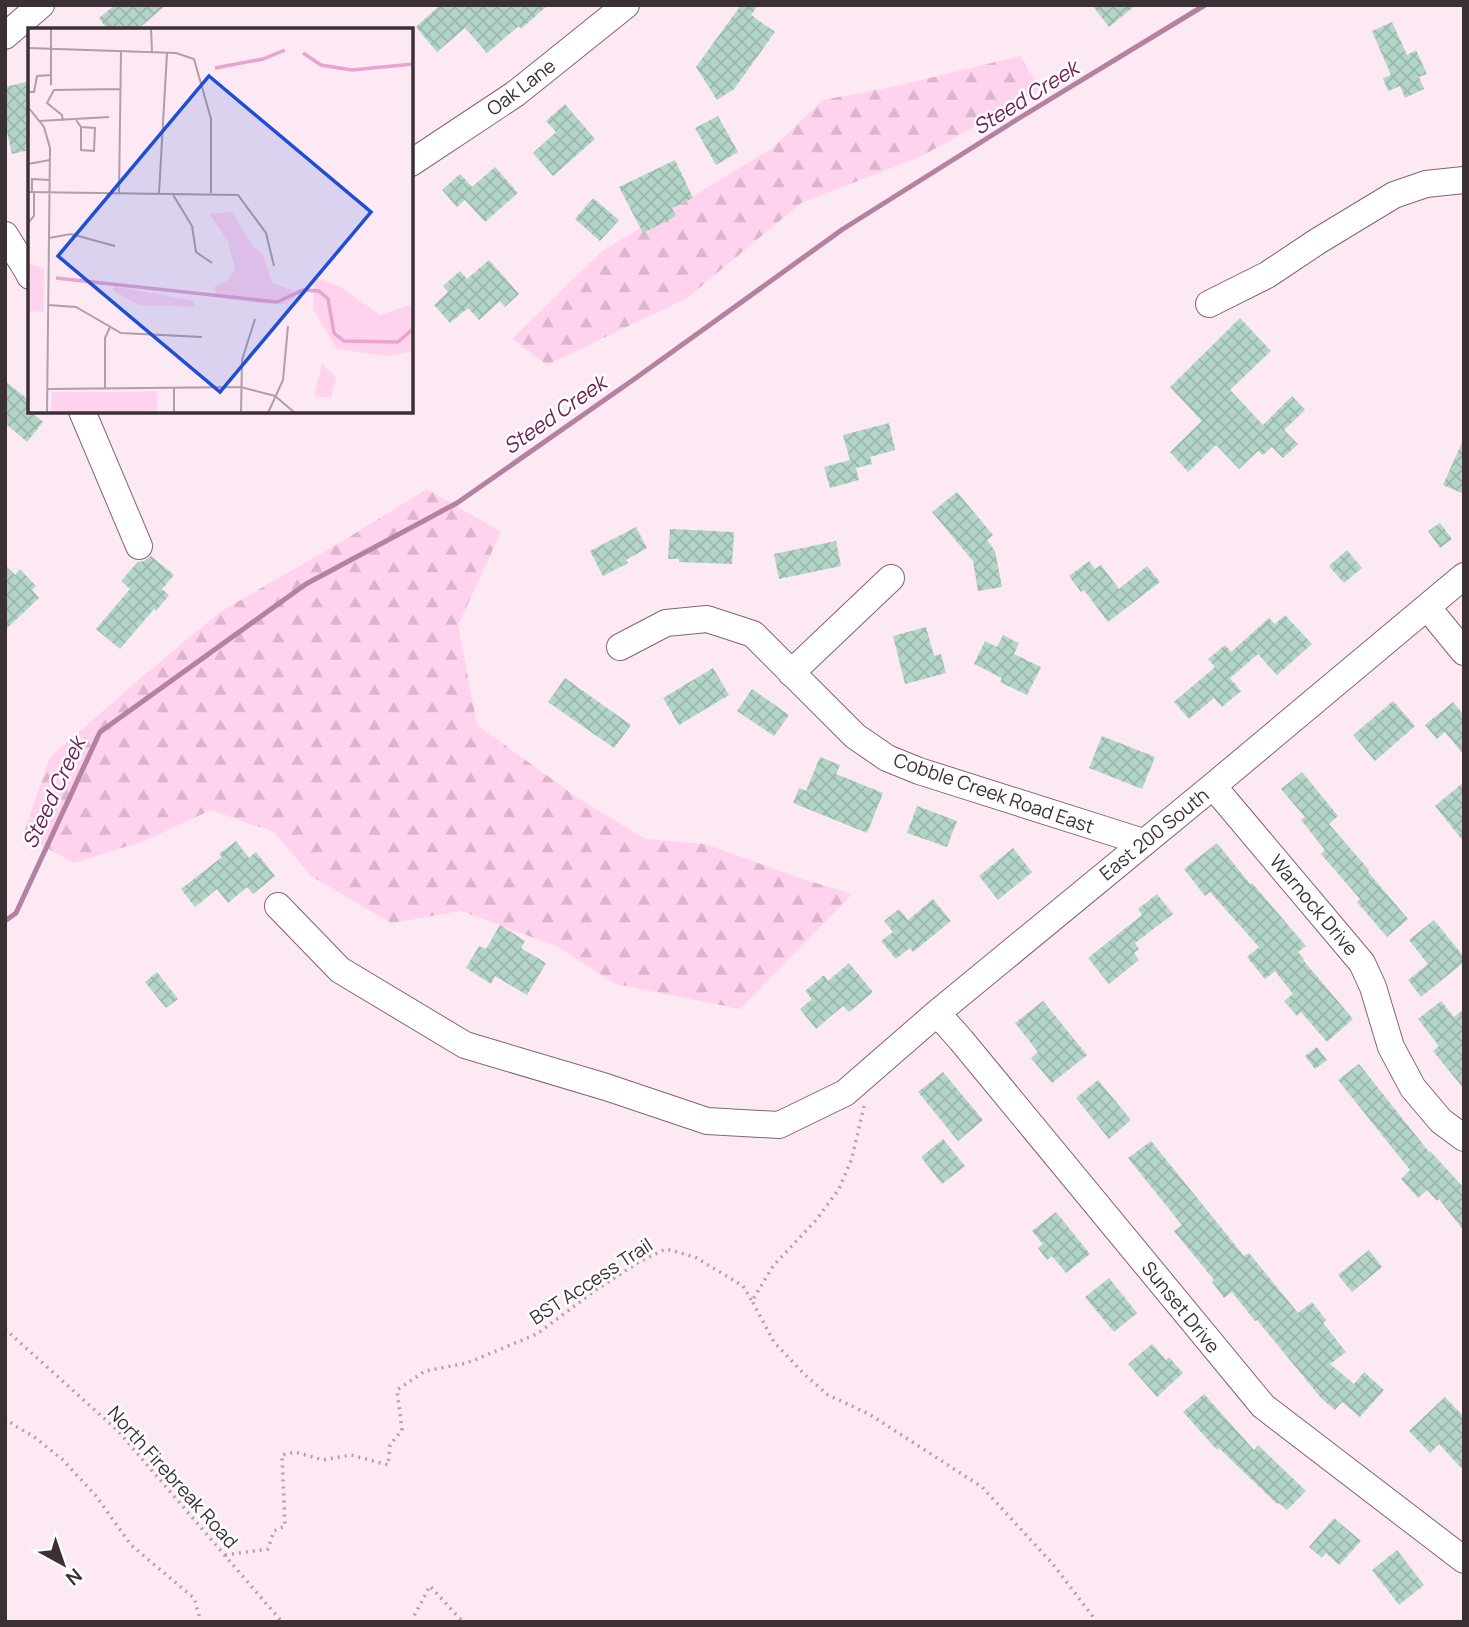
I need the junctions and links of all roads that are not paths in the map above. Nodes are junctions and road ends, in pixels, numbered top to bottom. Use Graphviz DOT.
graph roads {
  1 [pos="41,5"];
  2 [pos="626,5"];
  3 [pos="5,36"];
  4 [pos="413,162"];
  5 [pos="1464,180"];
  6 [pos="5,236"];
  7 [pos="28,272"];
  8 [pos="1209,304"];
  9 [pos="83,413"];
  10 [pos="139,546"];
  11 [pos="1464,576"];
  12 [pos="891,579"];
  13 [pos="1427,607"];
  14 [pos="620,647"];
  15 [pos="1464,652"];
  16 [pos="791,673"];
  17 [pos="1213,786"];
  18 [pos="1143,842"];
  19 [pos="278,906"];
  20 [pos="937,1013"];
  21 [pos="1464,1138"];
  22 [pos="1464,1560"];
  1 -- 3 [label="street"];
  2 -- 4 [label="street, Oak Lane"];
  5 -- 8 [label="street"];
  6 -- 7 [label="street"];
  9 -- 10 [label="street"];
  11 -- 13 [label="street, East 200 South"];
  12 -- 16 [label="street"];
  13 -- 15 [label="street"];
  13 -- 17 [label="street, East 200 South"];
  14 -- 16 [label="street, Cobble Creek Road East"];
  16 -- 18 [label="street, Cobble Creek Road East"];
  17 -- 18 [label="street, East 200 South"];
  17 -- 21 [label="street, Warnock Drive"];
  18 -- 20 [label="street, East 200 South"];
  19 -- 20 [label="street, East 200 South"];
  20 -- 22 [label="street, Sunset Drive"];
}
